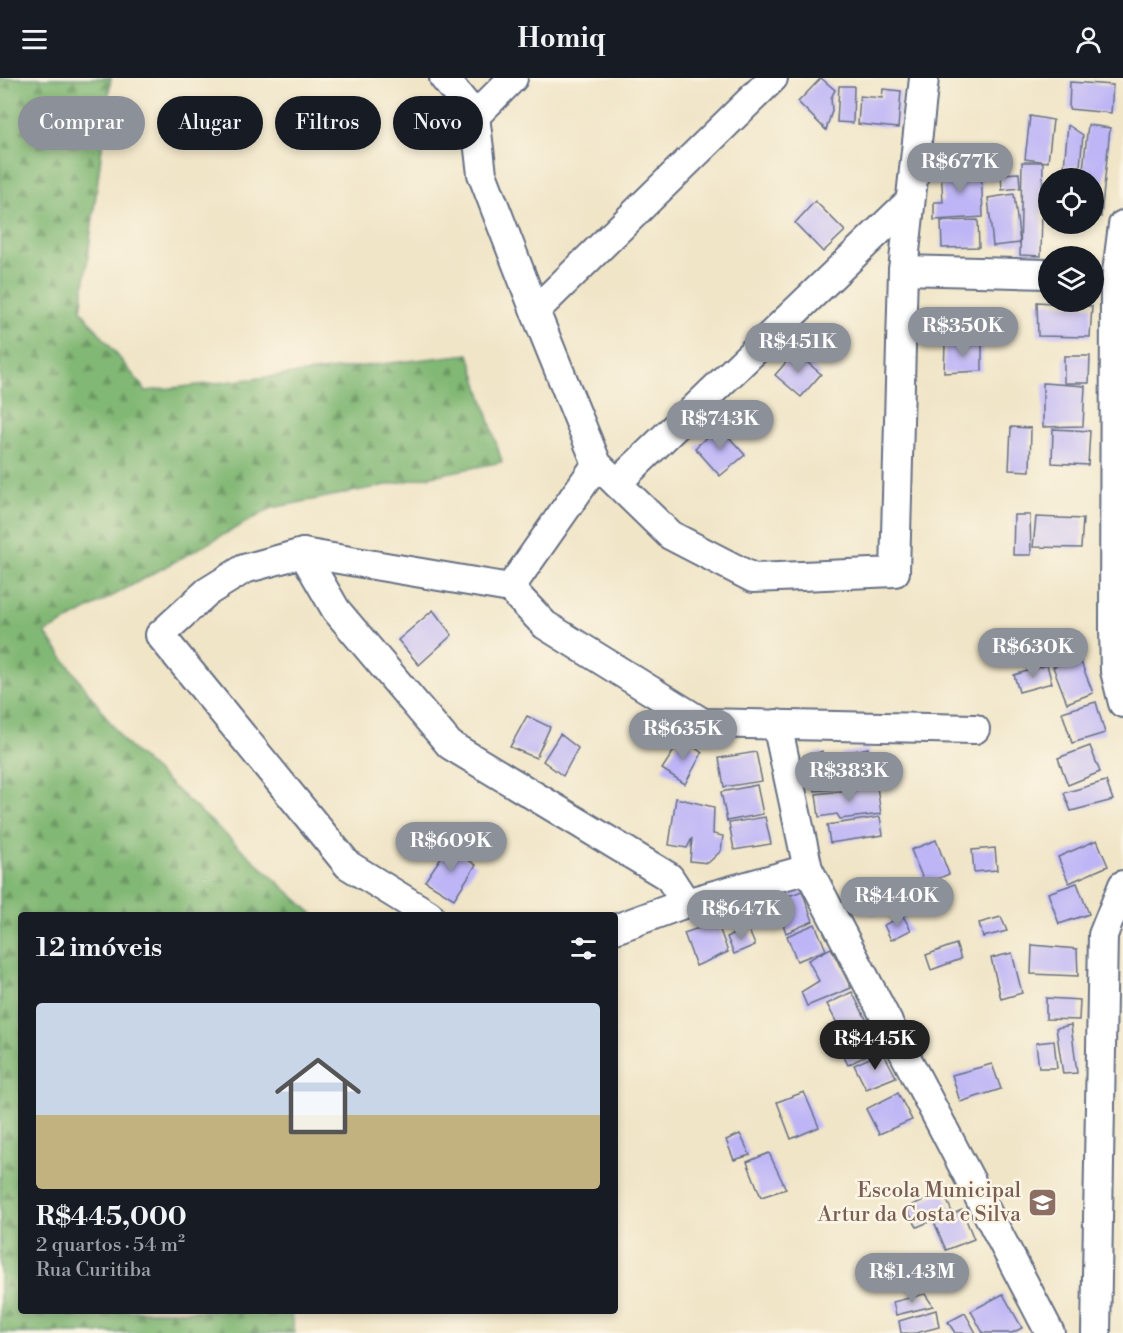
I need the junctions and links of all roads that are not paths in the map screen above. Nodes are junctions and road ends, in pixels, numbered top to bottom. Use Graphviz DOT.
graph roads {
  1 [pos="444,78"];
  2 [pos="513,78"];
  3 [pos="773,78"];
  4 [pos="924,78"];
  5 [pos="459,96"];
  6 [pos="483,108"];
  7 [pos="479,150"];
  8 [pos="910,201"];
  9 [pos="1123,225"];
  10 [pos="903,270"];
  11 [pos="1038,274"];
  12 [pos="1110,288"];
  13 [pos="535,311"];
  14 [pos="607,473"];
  15 [pos="303,553"];
  16 [pos="510,588"];
  17 [pos="1123,703"];
  18 [pos="777,724"];
  19 [pos="975,729"];
  20 [pos="808,869"];
  21 [pos="1123,885"];
  22 [pos="686,903"];
  23 [pos="424,912"];
  24 [pos="618,928"];
  25 [pos="1113,933"];
  26 [pos="1050,1333"];
  27 [pos="1096,1333"];
  1 -- 5 [label="street"];
  2 -- 6 [label="street"];
  3 -- 13 [label="street"];
  4 -- 8 [label="street"];
  7 -- 13 [label="street"];
  8 -- 10 [label="street"];
  8 -- 14 [label="street"];
  9 -- 12 [label="street"];
  10 -- 11 [label="street"];
  10 -- 14 [label="street"];
  12 -- 17 [label="street"];
  13 -- 14 [label="street"];
  14 -- 16 [label="street"];
  15 -- 16 [label="street"];
  15 -- 22 [label="street"];
  15 -- 23 [label="street"];
  16 -- 18 [label="street"];
  18 -- 19 [label="street"];
  18 -- 20 [label="street"];
  20 -- 22 [label="street"];
  20 -- 26 [label="street"];
  21 -- 25 [label="street"];
  22 -- 24 [label="street"];
  25 -- 27 [label="street"];
}
